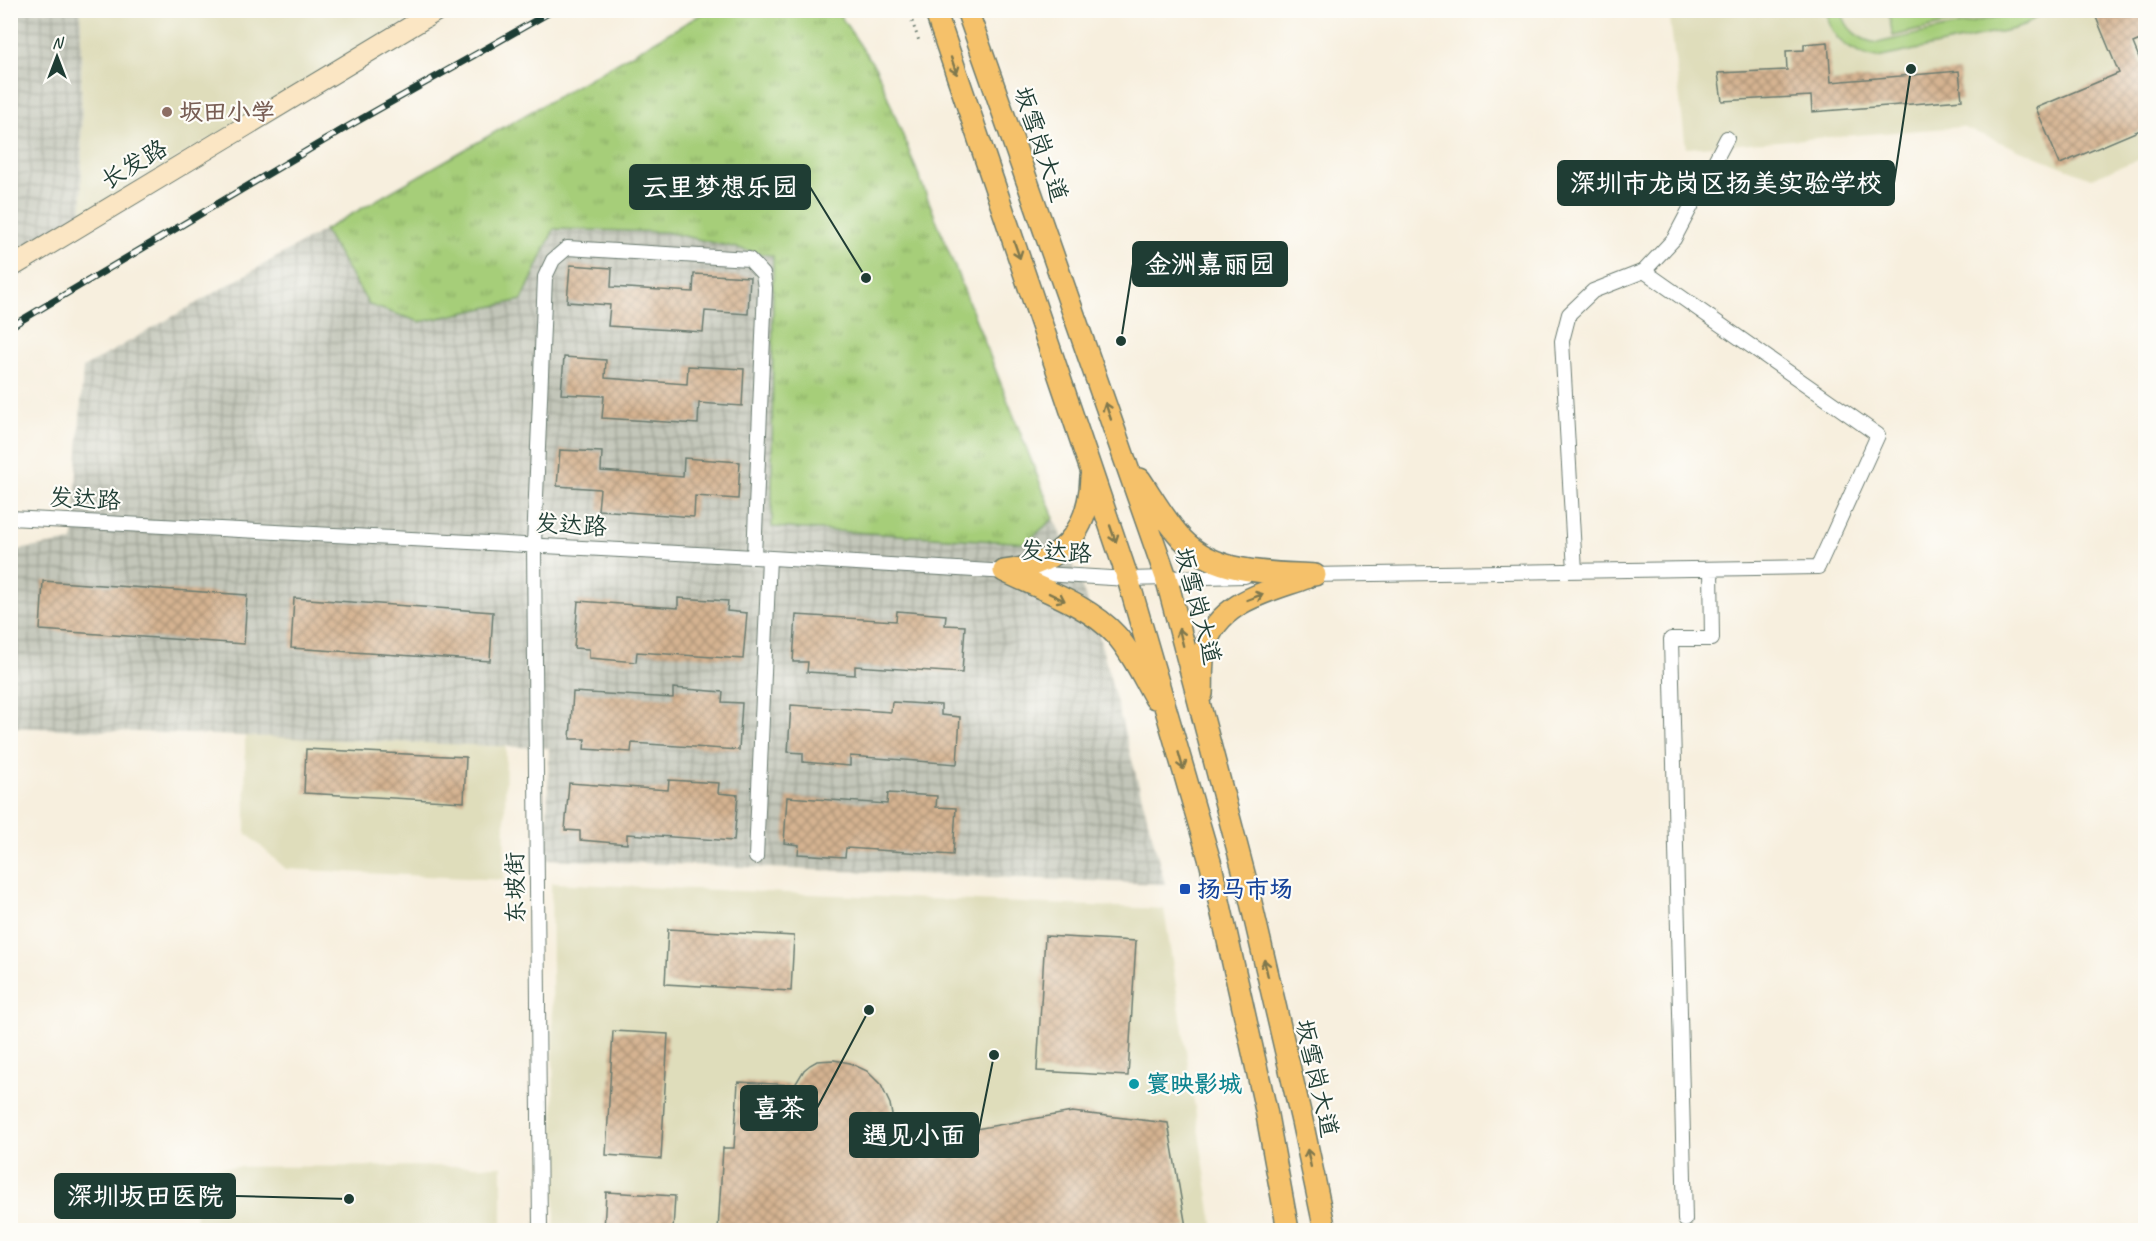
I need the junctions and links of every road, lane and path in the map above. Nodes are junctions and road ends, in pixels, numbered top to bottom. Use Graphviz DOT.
graph roads {
  1 [pos="438,10"];
  2 [pos="908,10"];
  3 [pos="935,10"];
  4 [pos="967,10"];
  5 [pos="919,41"];
  6 [pos="1727,138"];
  7 [pos="10,268"];
  8 [pos="1644,271"];
  9 [pos="1121,449"];
  10 [pos="1087,456"];
  11 [pos="10,518"];
  12 [pos="534,545"];
  13 [pos="754,557"];
  14 [pos="769,558"];
  15 [pos="1711,569"];
  16 [pos="1004,571"];
  17 [pos="1575,571"];
  18 [pos="1315,575"];
  19 [pos="1166,577"];
  20 [pos="1128,579"];
  21 [pos="1201,715"];
  22 [pos="1169,722"];
  23 [pos="756,857"];
  24 [pos="1280,1188"];
  25 [pos="1685,1220"];
  26 [pos="1325,1225"];
  27 [pos="540,1230"];
  28 [pos="1281,1230"];
  29 [pos="1288,1230"];
  1 -- 7 [label="street, 长发路"];
  2 -- 5 [label="path"];
  3 -- 10 [label="main road, one-way"];
  9 -- 4 [label="main road, 坂雪岗大道, one-way"];
  6 -- 8 [label="street"];
  8 -- 15 [label="street, 发达路"];
  8 -- 17 [label="street"];
  9 -- 18 [label="main road"];
  9 -- 19 [label="main road, 坂雪岗大道"];
  10 -- 16 [label="main road"];
  10 -- 20 [label="main road, one-way"];
  11 -- 12 [label="street, 发达路"];
  12 -- 13 [label="street, 发达路"];
  12 -- 13 [label="street, 东坡街"];
  12 -- 27 [label="street, 东坡街"];
  13 -- 14 [label="street, 发达路"];
  14 -- 16 [label="street, 发达路"];
  14 -- 23 [label="street"];
  15 -- 17 [label="street, 发达路"];
  15 -- 25 [label="street"];
  16 -- 20 [label="street, 发达路"];
  16 -- 22 [label="main road, one-way"];
  17 -- 18 [label="street, 发达路"];
  18 -- 19 [label="street, 发达路"];
  21 -- 18 [label="main road, one-way"];
  19 -- 20 [label="street, 发达路"];
  21 -- 19 [label="main road, 坂雪岗大道, one-way"];
  20 -- 22 [label="main road"];
  26 -- 21 [label="main road, 坂雪岗大道, one-way"];
  22 -- 24 [label="main road, one-way"];
  24 -- 28 [label="main road"];
  24 -- 29 [label="main road"];
}
